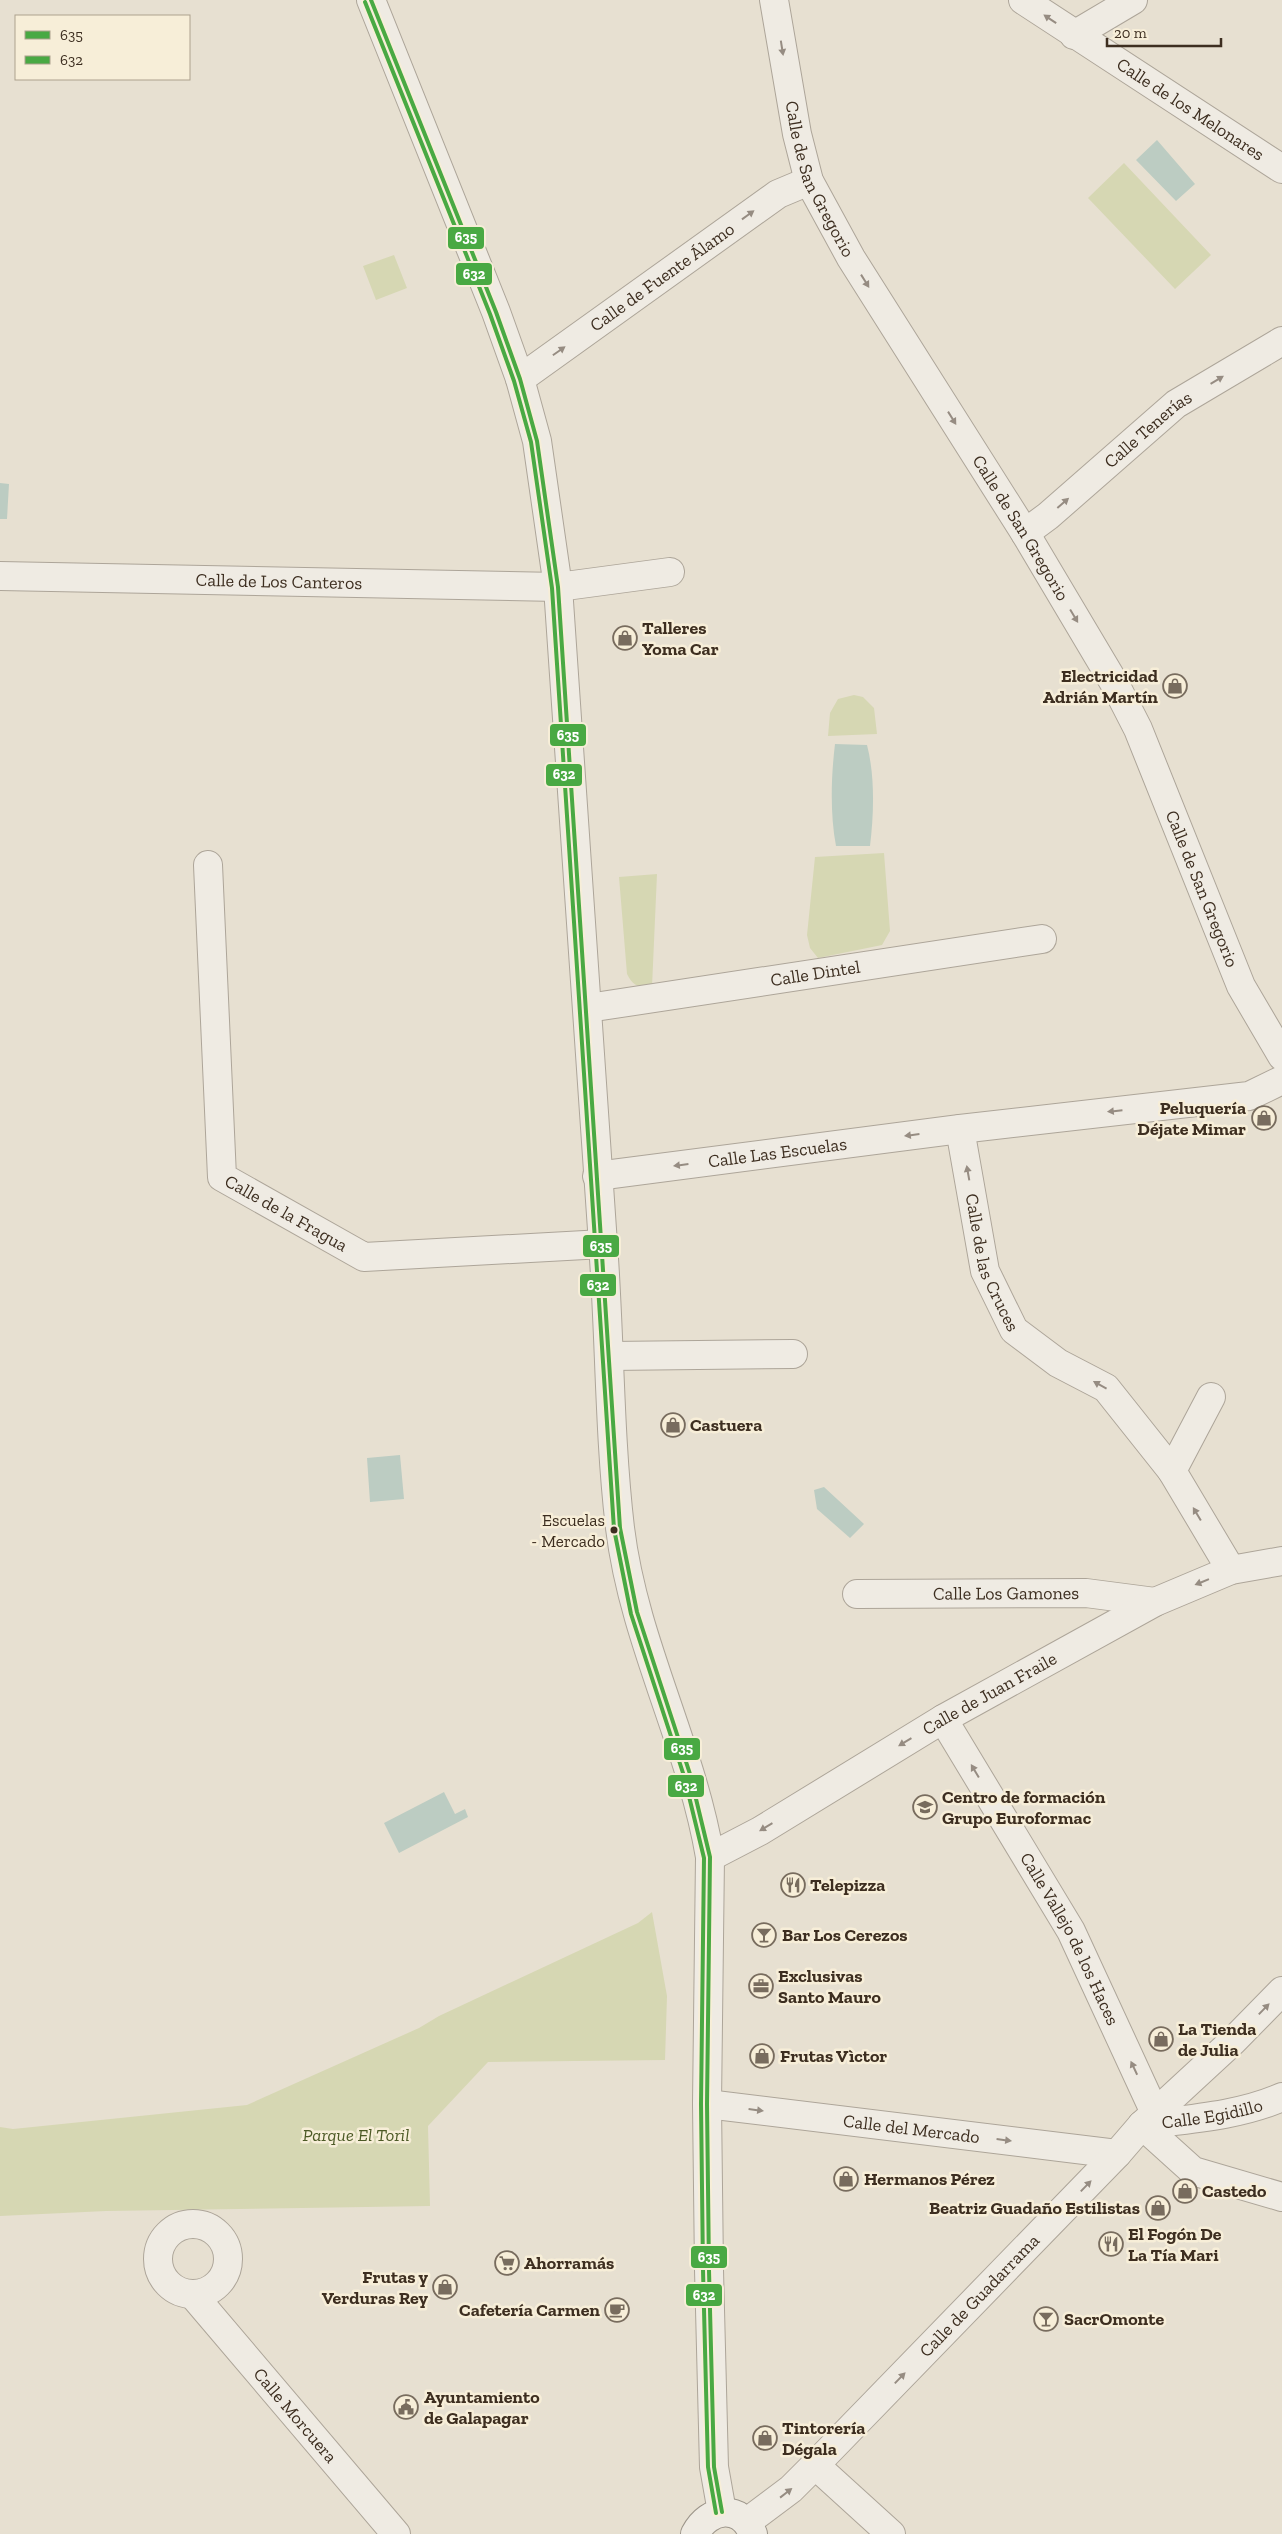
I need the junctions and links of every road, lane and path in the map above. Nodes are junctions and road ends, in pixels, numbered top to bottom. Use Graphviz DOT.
graph roads {
  1 [pos="371,0"];
  2 [pos="774,0"];
  3 [pos="1023,0"];
  4 [pos="1133,0"];
  5 [pos="1074,35"];
  6 [pos="1282,169"];
  7 [pos="809,181"];
  8 [pos="1282,341"];
  9 [pos="520,379"];
  10 [pos="1025,533"];
  11 [pos="670,572"];
  12 [pos="0,576"];
  13 [pos="558,587"];
  14 [pos="208,864"];
  15 [pos="1042,939"];
  16 [pos="588,1008"];
  17 [pos="1282,1056"];
  18 [pos="1282,1080"];
  19 [pos="960,1129"];
  20 [pos="597,1176"];
  21 [pos="603,1244"];
  22 [pos="793,1354"];
  23 [pos="610,1356"];
  24 [pos="1211,1397"];
  25 [pos="1172,1471"];
  26 [pos="1282,1561"];
  27 [pos="1231,1570"];
  28 [pos="856,1594"];
  29 [pos="1155,1602"];
  30 [pos="943,1719"];
  31 [pos="710,1857"];
  32 [pos="1282,1991"];
  33 [pos="1282,2097"];
  34 [pos="707,2104"];
  35 [pos="1148,2119"];
  36 [pos="1117,2154"];
  37 [pos="1282,2197"];
  38 [pos="193,2295"];
  39 [pos="815,2465"];
  40 [pos="741,2523"];
  41 [pos="396,2534"];
  42 [pos="695,2534"];
  43 [pos="891,2534"];
  1 -- 9 [label="street"];
  2 -- 7 [label="street, Calle de San Gregorio, one-way"];
  5 -- 3 [label="street, Calle de los Melonares, one-way"];
  4 -- 5 [label="street"];
  5 -- 6 [label="street, Calle de los Melonares"];
  9 -- 7 [label="street, Calle de Fuente Álamo, one-way"];
  7 -- 10 [label="street, Calle de San Gregorio, one-way"];
  10 -- 8 [label="street, Calle Tenerías, one-way"];
  9 -- 13 [label="street"];
  10 -- 17 [label="street, Calle de San Gregorio, one-way"];
  11 -- 13 [label="street"];
  12 -- 13 [label="street, Calle de Los Canteros"];
  13 -- 16 [label="street"];
  14 -- 21 [label="street, Calle de la Fragua"];
  15 -- 16 [label="street, Calle Dintel"];
  16 -- 20 [label="street"];
  18 -- 19 [label="street, one-way"];
  19 -- 20 [label="street, Calle Las Escuelas, one-way"];
  25 -- 19 [label="street, Calle de las Cruces, one-way"];
  20 -- 21 [label="street"];
  21 -- 23 [label="street"];
  22 -- 23 [label="street"];
  23 -- 31 [label="street"];
  24 -- 25 [label="street"];
  27 -- 25 [label="street, Calle de las Cruces, one-way"];
  26 -- 27 [label="street, Calle de Juan Fraile"];
  27 -- 29 [label="street, Calle de Juan Fraile, one-way"];
  28 -- 29 [label="street, Calle Los Gamones"];
  29 -- 30 [label="street, Calle de Juan Fraile"];
  30 -- 31 [label="street, Calle de Juan Fraile, one-way"];
  35 -- 30 [label="street, Calle Vallejo de los Haces, one-way"];
  31 -- 34 [label="street"];
  35 -- 32 [label="street, Calle de Guadarrama, one-way"];
  33 -- 35 [label="street, Calle Egidillo"];
  34 -- 36 [label="street, Calle del Mercado, one-way"];
  34 -- 40 [label="street"];
  35 -- 36 [label="street, Calle de Guadarrama"];
  35 -- 37 [label="street"];
  39 -- 36 [label="street, Calle de Guadarrama, one-way"];
  38 -- 41 [label="street, Calle Morcuera"];
  40 -- 39 [label="street, Calle de Guadarrama, one-way"];
  39 -- 43 [label="street"];
  40 -- 42 [label="street, Calle de Guadarrama"];
}
